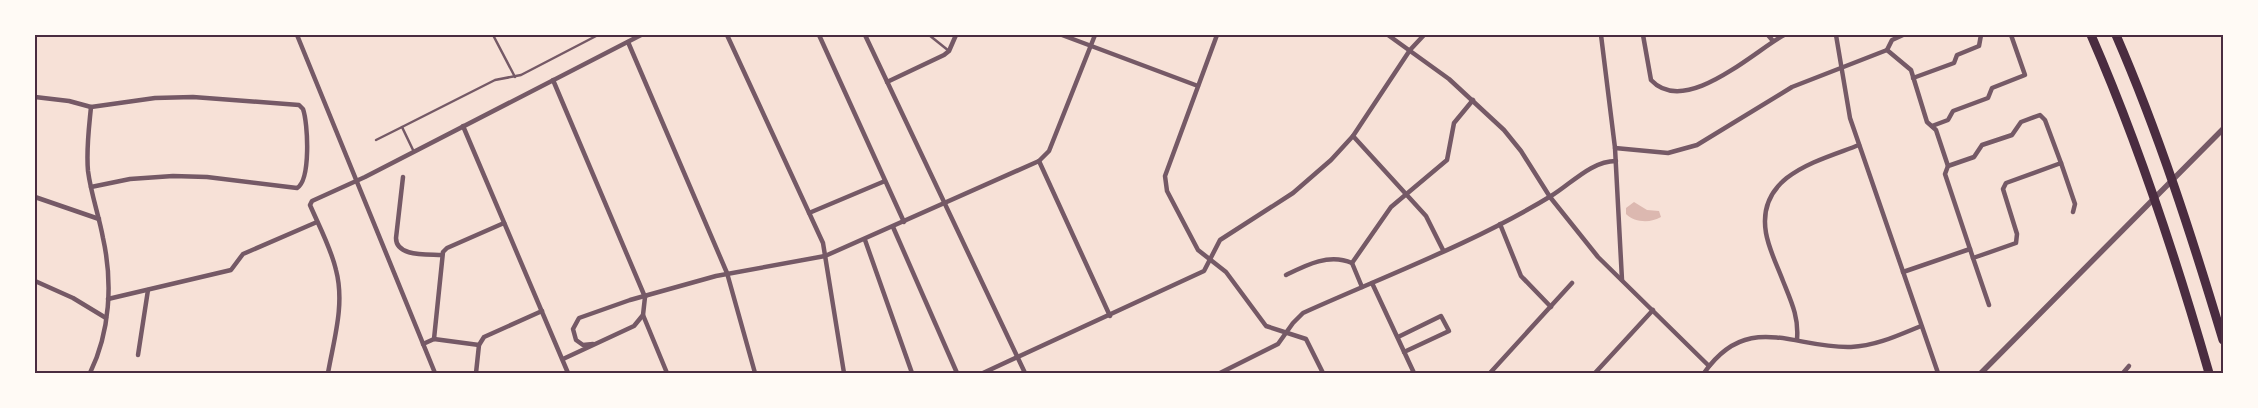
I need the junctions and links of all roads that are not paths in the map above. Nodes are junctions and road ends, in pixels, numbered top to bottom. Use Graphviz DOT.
graph roads {
  1 [pos="297,35"];
  2 [pos="493,35"];
  3 [pos="598,35"];
  4 [pos="641,35"];
  5 [pos="728,35"];
  6 [pos="819,35"];
  7 [pos="865,35"];
  8 [pos="929,35"];
  9 [pos="956,35"];
  10 [pos="1062,35"];
  11 [pos="1095,35"];
  12 [pos="1217,35"];
  13 [pos="1388,35"];
  14 [pos="1424,35"];
  15 [pos="1601,35"];
  16 [pos="1643,35"];
  17 [pos="1768,35"];
  18 [pos="1784,35"];
  19 [pos="1836,35"];
  20 [pos="1903,35"];
  21 [pos="1981,35"];
  22 [pos="2011,35"];
  23 [pos="2091,35"];
  24 [pos="2116,35"];
  25 [pos="1773,41"];
  26 [pos="628,42"];
  27 [pos="1090,46"];
  28 [pos="1410,50"];
  29 [pos="1887,50"];
  30 [pos="949,51"];
  31 [pos="1841,66"];
  32 [pos="514,77"];
  33 [pos="1913,78"];
  34 [pos="553,80"];
  35 [pos="887,82"];
  36 [pos="1198,86"];
  37 [pos="35,96"];
  38 [pos="1473,100"];
  39 [pos="92,107"];
  40 [pos="463,126"];
  41 [pos="1932,126"];
  42 [pos="402,128"];
  43 [pos="2223,129"];
  44 [pos="1353,136"];
  45 [pos="376,140"];
  46 [pos="1859,145"];
  47 [pos="1615,148"];
  48 [pos="414,152"];
  49 [pos="1039,161"];
  50 [pos="1616,161"];
  51 [pos="2061,163"];
  52 [pos="1948,166"];
  53 [pos="403,177"];
  54 [pos="356,181"];
  55 [pos="886,181"];
  56 [pos="91,187"];
  57 [pos="1406,192"];
  58 [pos="1550,197"];
  59 [pos="35,198"];
  60 [pos="945,204"];
  61 [pos="2073,212"];
  62 [pos="809,213"];
  63 [pos="99,219"];
  64 [pos="317,222"];
  65 [pos="904,222"];
  66 [pos="504,223"];
  67 [pos="1500,224"];
  68 [pos="893,227"];
  69 [pos="865,240"];
  70 [pos="1970,249"];
  71 [pos="1443,250"];
  72 [pos="442,255"];
  73 [pos="826,256"];
  74 [pos="1209,258"];
  75 [pos="1973,258"];
  76 [pos="1352,263"];
  77 [pos="1903,272"];
  78 [pos="727,274"];
  79 [pos="1286,275"];
  80 [pos="1622,280"];
  81 [pos="35,282"];
  82 [pos="1372,283"];
  83 [pos="1572,283"];
  84 [pos="1362,287"];
  85 [pos="148,290"];
  86 [pos="645,297"];
  87 [pos="108,299"];
  88 [pos="1989,305"];
  89 [pos="1552,307"];
  90 [pos="1652,310"];
  91 [pos="542,311"];
  92 [pos="643,315"];
  93 [pos="1110,316"];
  94 [pos="106,318"];
  95 [pos="1921,326"];
  96 [pos="1286,332"];
  97 [pos="1398,337"];
  98 [pos="434,339"];
  99 [pos="1798,340"];
  100 [pos="2223,340"];
  101 [pos="423,344"];
  102 [pos="593,344"];
  103 [pos="480,345"];
  104 [pos="1404,352"];
  105 [pos="138,355"];
  106 [pos="1018,359"];
  107 [pos="562,360"];
  108 [pos="1709,366"];
  109 [pos="2129,366"];
  110 [pos="90,373"];
  111 [pos="328,373"];
  112 [pos="435,373"];
  113 [pos="476,373"];
  114 [pos="568,373"];
  115 [pos="667,373"];
  116 [pos="755,373"];
  117 [pos="844,373"];
  118 [pos="912,373"];
  119 [pos="957,373"];
  120 [pos="984,373"];
  121 [pos="1025,373"];
  122 [pos="1220,373"];
  123 [pos="1324,373"];
  124 [pos="1414,373"];
  125 [pos="1490,373"];
  126 [pos="1595,373"];
  127 [pos="1704,373"];
  128 [pos="1938,373"];
  129 [pos="1981,373"];
  130 [pos="2123,373"];
  131 [pos="2209,373"];
  1 -- 54 [label="street"];
  2 -- 32 [label="lane"];
  3 -- 32 [label="lane"];
  4 -- 26 [label="street"];
  5 -- 62 [label="street"];
  6 -- 55 [label="street"];
  7 -- 35 [label="street"];
  8 -- 30 [label="lane"];
  9 -- 30 [label="street"];
  10 -- 27 [label="street"];
  11 -- 27 [label="street"];
  12 -- 36 [label="street"];
  13 -- 28 [label="street"];
  14 -- 28 [label="street"];
  15 -- 47 [label="street"];
  16 -- 25 [label="street"];
  17 -- 25 [label="street"];
  18 -- 25 [label="street"];
  19 -- 31 [label="street"];
  20 -- 29 [label="street"];
  21 -- 33 [label="street"];
  22 -- 41 [label="street"];
  23 -- 131 [label="highway"];
  24 -- 100 [label="highway"];
  26 -- 34 [label="street"];
  26 -- 78 [label="street"];
  27 -- 36 [label="street"];
  27 -- 49 [label="street"];
  28 -- 38 [label="street"];
  28 -- 44 [label="street"];
  29 -- 31 [label="street"];
  29 -- 33 [label="street"];
  30 -- 35 [label="street"];
  31 -- 46 [label="street"];
  31 -- 47 [label="street"];
  32 -- 42 [label="lane"];
  33 -- 41 [label="street"];
  34 -- 40 [label="street"];
  34 -- 86 [label="street"];
  35 -- 60 [label="street"];
  36 -- 74 [label="street"];
  37 -- 39 [label="street"];
  38 -- 57 [label="street"];
  38 -- 58 [label="street"];
  39 -- 56 [label="street"];
  39 -- 56 [label="street"];
  40 -- 48 [label="street"];
  40 -- 66 [label="street"];
  41 -- 52 [label="street"];
  42 -- 45 [label="lane"];
  42 -- 48 [label="lane"];
  43 -- 129 [label="street"];
  44 -- 57 [label="street"];
  44 -- 74 [label="street"];
  46 -- 77 [label="street"];
  46 -- 99 [label="street"];
  47 -- 50 [label="street"];
  48 -- 54 [label="street"];
  49 -- 60 [label="street"];
  49 -- 93 [label="street"];
  50 -- 58 [label="street"];
  50 -- 80 [label="street"];
  51 -- 52 [label="street"];
  51 -- 61 [label="street"];
  51 -- 75 [label="street"];
  52 -- 70 [label="street"];
  53 -- 72 [label="street"];
  54 -- 64 [label="street"];
  54 -- 101 [label="street"];
  55 -- 62 [label="street"];
  55 -- 65 [label="street"];
  56 -- 63 [label="street"];
  57 -- 71 [label="street"];
  57 -- 76 [label="street"];
  58 -- 67 [label="street"];
  58 -- 80 [label="street"];
  59 -- 63 [label="street"];
  60 -- 65 [label="street"];
  60 -- 106 [label="street"];
  62 -- 73 [label="street"];
  63 -- 87 [label="street"];
  64 -- 85 [label="street"];
  64 -- 111 [label="street"];
  65 -- 68 [label="street"];
  66 -- 72 [label="street"];
  66 -- 91 [label="street"];
  67 -- 71 [label="street"];
  67 -- 89 [label="street"];
  68 -- 69 [label="street"];
  68 -- 119 [label="street"];
  69 -- 73 [label="street"];
  69 -- 118 [label="street"];
  70 -- 75 [label="street"];
  70 -- 77 [label="street"];
  71 -- 82 [label="street"];
  72 -- 98 [label="street"];
  73 -- 78 [label="street"];
  73 -- 117 [label="street"];
  74 -- 93 [label="street"];
  74 -- 96 [label="street"];
  75 -- 88 [label="street"];
  76 -- 79 [label="street"];
  76 -- 84 [label="street"];
  77 -- 95 [label="street"];
  78 -- 86 [label="street"];
  78 -- 116 [label="street"];
  80 -- 90 [label="street"];
  81 -- 94 [label="street"];
  82 -- 84 [label="street"];
  82 -- 97 [label="street"];
  83 -- 89 [label="street"];
  84 -- 96 [label="street"];
  85 -- 87 [label="street"];
  85 -- 105 [label="street"];
  86 -- 92 [label="street"];
  86 -- 102 [label="street"];
  87 -- 94 [label="street"];
  89 -- 125 [label="street"];
  90 -- 108 [label="street"];
  90 -- 126 [label="street"];
  91 -- 103 [label="street"];
  91 -- 107 [label="street"];
  92 -- 102 [label="street"];
  92 -- 115 [label="street"];
  93 -- 106 [label="street"];
  94 -- 110 [label="street"];
  95 -- 99 [label="street"];
  95 -- 128 [label="street"];
  96 -- 122 [label="street"];
  96 -- 123 [label="street"];
  97 -- 104 [label="street"];
  97 -- 104 [label="street"];
  98 -- 101 [label="street"];
  98 -- 103 [label="street"];
  99 -- 108 [label="street"];
  101 -- 112 [label="street"];
  102 -- 107 [label="street"];
  103 -- 113 [label="street"];
  104 -- 124 [label="street"];
  106 -- 120 [label="street"];
  106 -- 121 [label="street"];
  107 -- 114 [label="street"];
  108 -- 127 [label="street"];
  109 -- 130 [label="street"];
}
